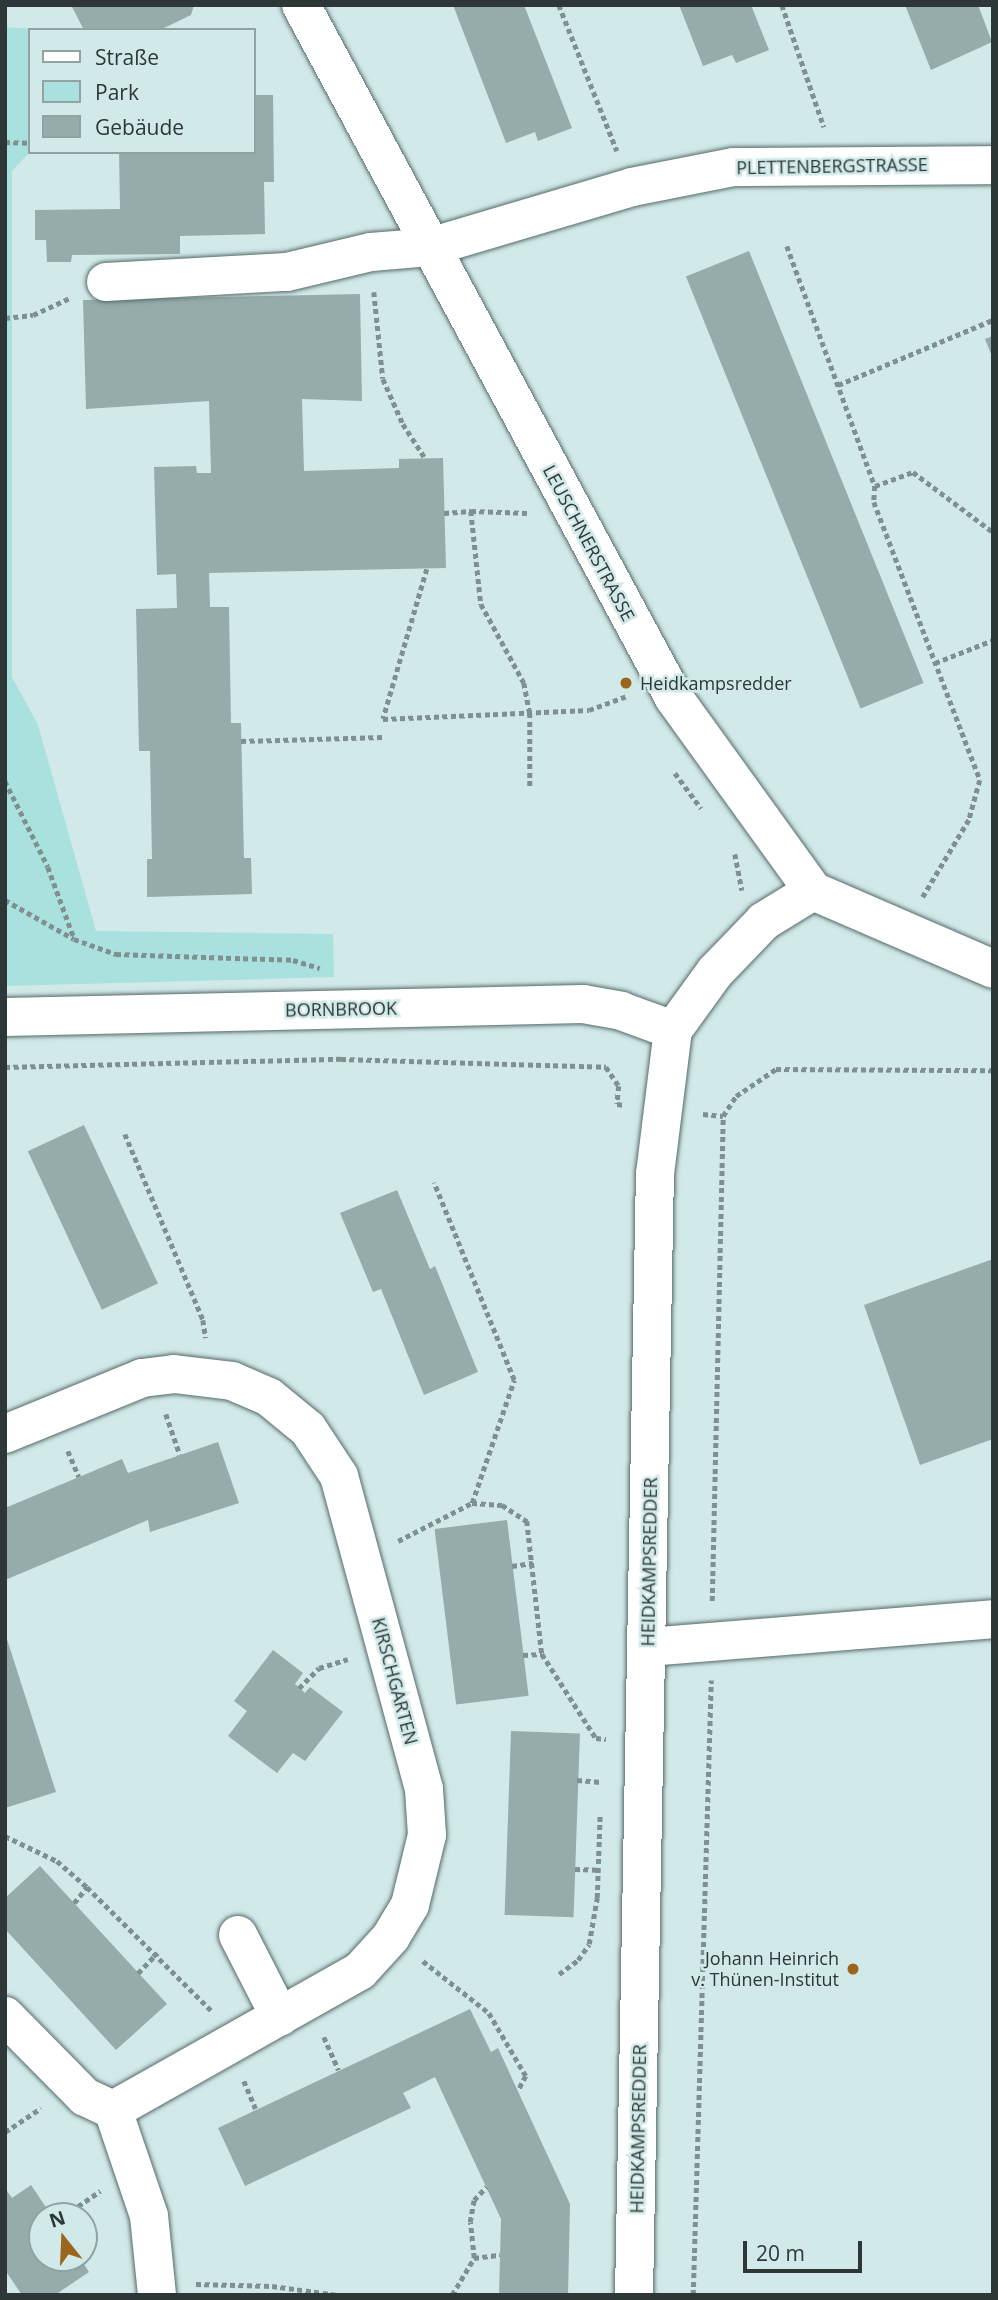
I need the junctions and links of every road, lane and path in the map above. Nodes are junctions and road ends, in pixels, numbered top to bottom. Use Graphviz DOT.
graph roads {
  1 [pos="301,5"];
  2 [pos="559,5"];
  3 [pos="782,5"];
  4 [pos="5,142"];
  5 [pos="28,143"];
  6 [pos="836,163"];
  7 [pos="993,165"];
  8 [pos="632,187"];
  9 [pos="430,247"];
  10 [pos="787,247"];
  11 [pos="370,253"];
  12 [pos="106,282"];
  13 [pos="5,318"];
  14 [pos="993,320"];
  15 [pos="838,385"];
  16 [pos="425,458"];
  17 [pos="876,486"];
  18 [pos="471,510"];
  19 [pos="516,511"];
  20 [pos="444,513"];
  21 [pos="993,532"];
  22 [pos="427,569"];
  23 [pos="993,640"];
  24 [pos="935,663"];
  25 [pos="633,706"];
  26 [pos="530,713"];
  27 [pos="383,737"];
  28 [pos="241,741"];
  29 [pos="671,767"];
  30 [pos="5,781"];
  31 [pos="530,789"];
  32 [pos="708,816"];
  33 [pos="730,843"];
  34 [pos="813,891"];
  35 [pos="740,897"];
  36 [pos="5,900"];
  37 [pos="903,931"];
  38 [pos="74,939"];
  39 [pos="993,969"];
  40 [pos="342,1009"];
  41 [pos="5,1017"];
  42 [pos="673,1030"];
  43 [pos="341,1059"];
  44 [pos="5,1067"];
  45 [pos="993,1070"];
  46 [pos="663,1110"];
  47 [pos="723,1116"];
  48 [pos="125,1134"];
  49 [pos="434,1183"];
  50 [pos="213,1378"];
  51 [pos="5,1434"];
  52 [pos="472,1503"];
  53 [pos="361,1552"];
  54 [pos="533,1563"];
  55 [pos="512,1566"];
  56 [pos="993,1619"];
  57 [pos="712,1643"];
  58 [pos="648,1647"];
  59 [pos="387,1648"];
  60 [pos="542,1654"];
  61 [pos="523,1655"];
  62 [pos="299,1688"];
  63 [pos="604,1739"];
  64 [pos="644,1744"];
  65 [pos="603,1750"];
  66 [pos="601,1771"];
  67 [pos="577,1780"];
  68 [pos="601,1782"];
  69 [pos="600,1794"];
  70 [pos="600,1807"];
  71 [pos="5,1836"];
  72 [pos="575,1869"];
  73 [pos="598,1870"];
  74 [pos="88,1886"];
  75 [pos="74,1903"];
  76 [pos="238,1936"];
  77 [pos="391,1937"];
  78 [pos="157,1953"];
  79 [pos="138,1973"];
  80 [pos="559,1974"];
  81 [pos="5,2016"];
  82 [pos="280,2017"];
  83 [pos="238,2040"];
  84 [pos="518,2091"];
  85 [pos="113,2110"];
  86 [pos="486,2187"];
  87 [pos="500,2255"];
  88 [pos="474,2258"];
  89 [pos="157,2289"];
  90 [pos="331,2295"];
  91 [pos="339,2295"];
  92 [pos="452,2295"];
  93 [pos="634,2295"];
  94 [pos="693,2295"];
  1 -- 9 [label="street, LEUSCHNERSTRASSE"];
  2 -- 8 [label="path"];
  3 -- 6 [label="path"];
  4 -- 5 [label="path"];
  6 -- 7 [label="street, PLETTENBERGSTRASSE"];
  6 -- 8 [label="street, PLETTENBERGSTRASSE"];
  8 -- 9 [label="street, PLETTENBERGSTRASSE"];
  9 -- 11 [label="street, PLETTENBERGSTRASSE"];
  9 -- 34 [label="street, LEUSCHNERSTRASSE"];
  10 -- 15 [label="path"];
  11 -- 12 [label="street, PLETTENBERGSTRASSE"];
  11 -- 16 [label="path"];
  12 -- 13 [label="path"];
  14 -- 15 [label="path"];
  15 -- 17 [label="path"];
  17 -- 21 [label="path"];
  17 -- 24 [label="path"];
  18 -- 19 [label="path"];
  18 -- 20 [label="path"];
  18 -- 26 [label="path"];
  22 -- 26 [label="path"];
  23 -- 24 [label="path"];
  24 -- 37 [label="path"];
  25 -- 26 [label="path"];
  26 -- 31 [label="path"];
  27 -- 28 [label="path"];
  29 -- 32 [label="path"];
  30 -- 38 [label="path"];
  33 -- 35 [label="path"];
  34 -- 37 [label="street"];
  34 -- 42 [label="street, HEIDKAMPSREDDER"];
  36 -- 38 [label="path"];
  37 -- 39 [label="street"];
  38 -- 40 [label="path"];
  40 -- 41 [label="street, BORNBROOK"];
  40 -- 42 [label="street, BORNBROOK"];
  40 -- 43 [label="path"];
  42 -- 46 [label="street, HEIDKAMPSREDDER"];
  43 -- 44 [label="path"];
  43 -- 46 [label="path"];
  45 -- 47 [label="path"];
  46 -- 47 [label="path"];
  46 -- 58 [label="street, HEIDKAMPSREDDER"];
  47 -- 57 [label="path"];
  48 -- 50 [label="path"];
  49 -- 52 [label="path"];
  50 -- 51 [label="street, KIRSCHGARTEN"];
  50 -- 53 [label="street, KIRSCHGARTEN"];
  52 -- 53 [label="path"];
  52 -- 54 [label="path"];
  53 -- 59 [label="street, KIRSCHGARTEN"];
  54 -- 55 [label="path"];
  54 -- 60 [label="path"];
  56 -- 57 [label="street"];
  57 -- 58 [label="street"];
  57 -- 94 [label="path"];
  58 -- 64 [label="street, HEIDKAMPSREDDER"];
  59 -- 62 [label="path"];
  59 -- 77 [label="street, KIRSCHGARTEN"];
  60 -- 61 [label="path"];
  60 -- 63 [label="path"];
  63 -- 64 [label="path"];
  63 -- 65 [label="path"];
  64 -- 93 [label="street, HEIDKAMPSREDDER"];
  66 -- 68 [label="path"];
  67 -- 68 [label="path"];
  68 -- 69 [label="path"];
  70 -- 73 [label="path"];
  71 -- 74 [label="path"];
  72 -- 73 [label="path"];
  73 -- 80 [label="path"];
  74 -- 75 [label="path"];
  74 -- 78 [label="path"];
  76 -- 82 [label="street"];
  77 -- 82 [label="street, KIRSCHGARTEN"];
  77 -- 84 [label="path"];
  78 -- 79 [label="path"];
  78 -- 83 [label="path"];
  81 -- 85 [label="street"];
  82 -- 83 [label="street, KIRSCHGARTEN"];
  83 -- 85 [label="street, KIRSCHGARTEN"];
  85 -- 89 [label="street"];
  86 -- 88 [label="path"];
  87 -- 88 [label="path"];
  88 -- 92 [label="path"];
  89 -- 90 [label="path"];
  90 -- 91 [label="path"];
}
